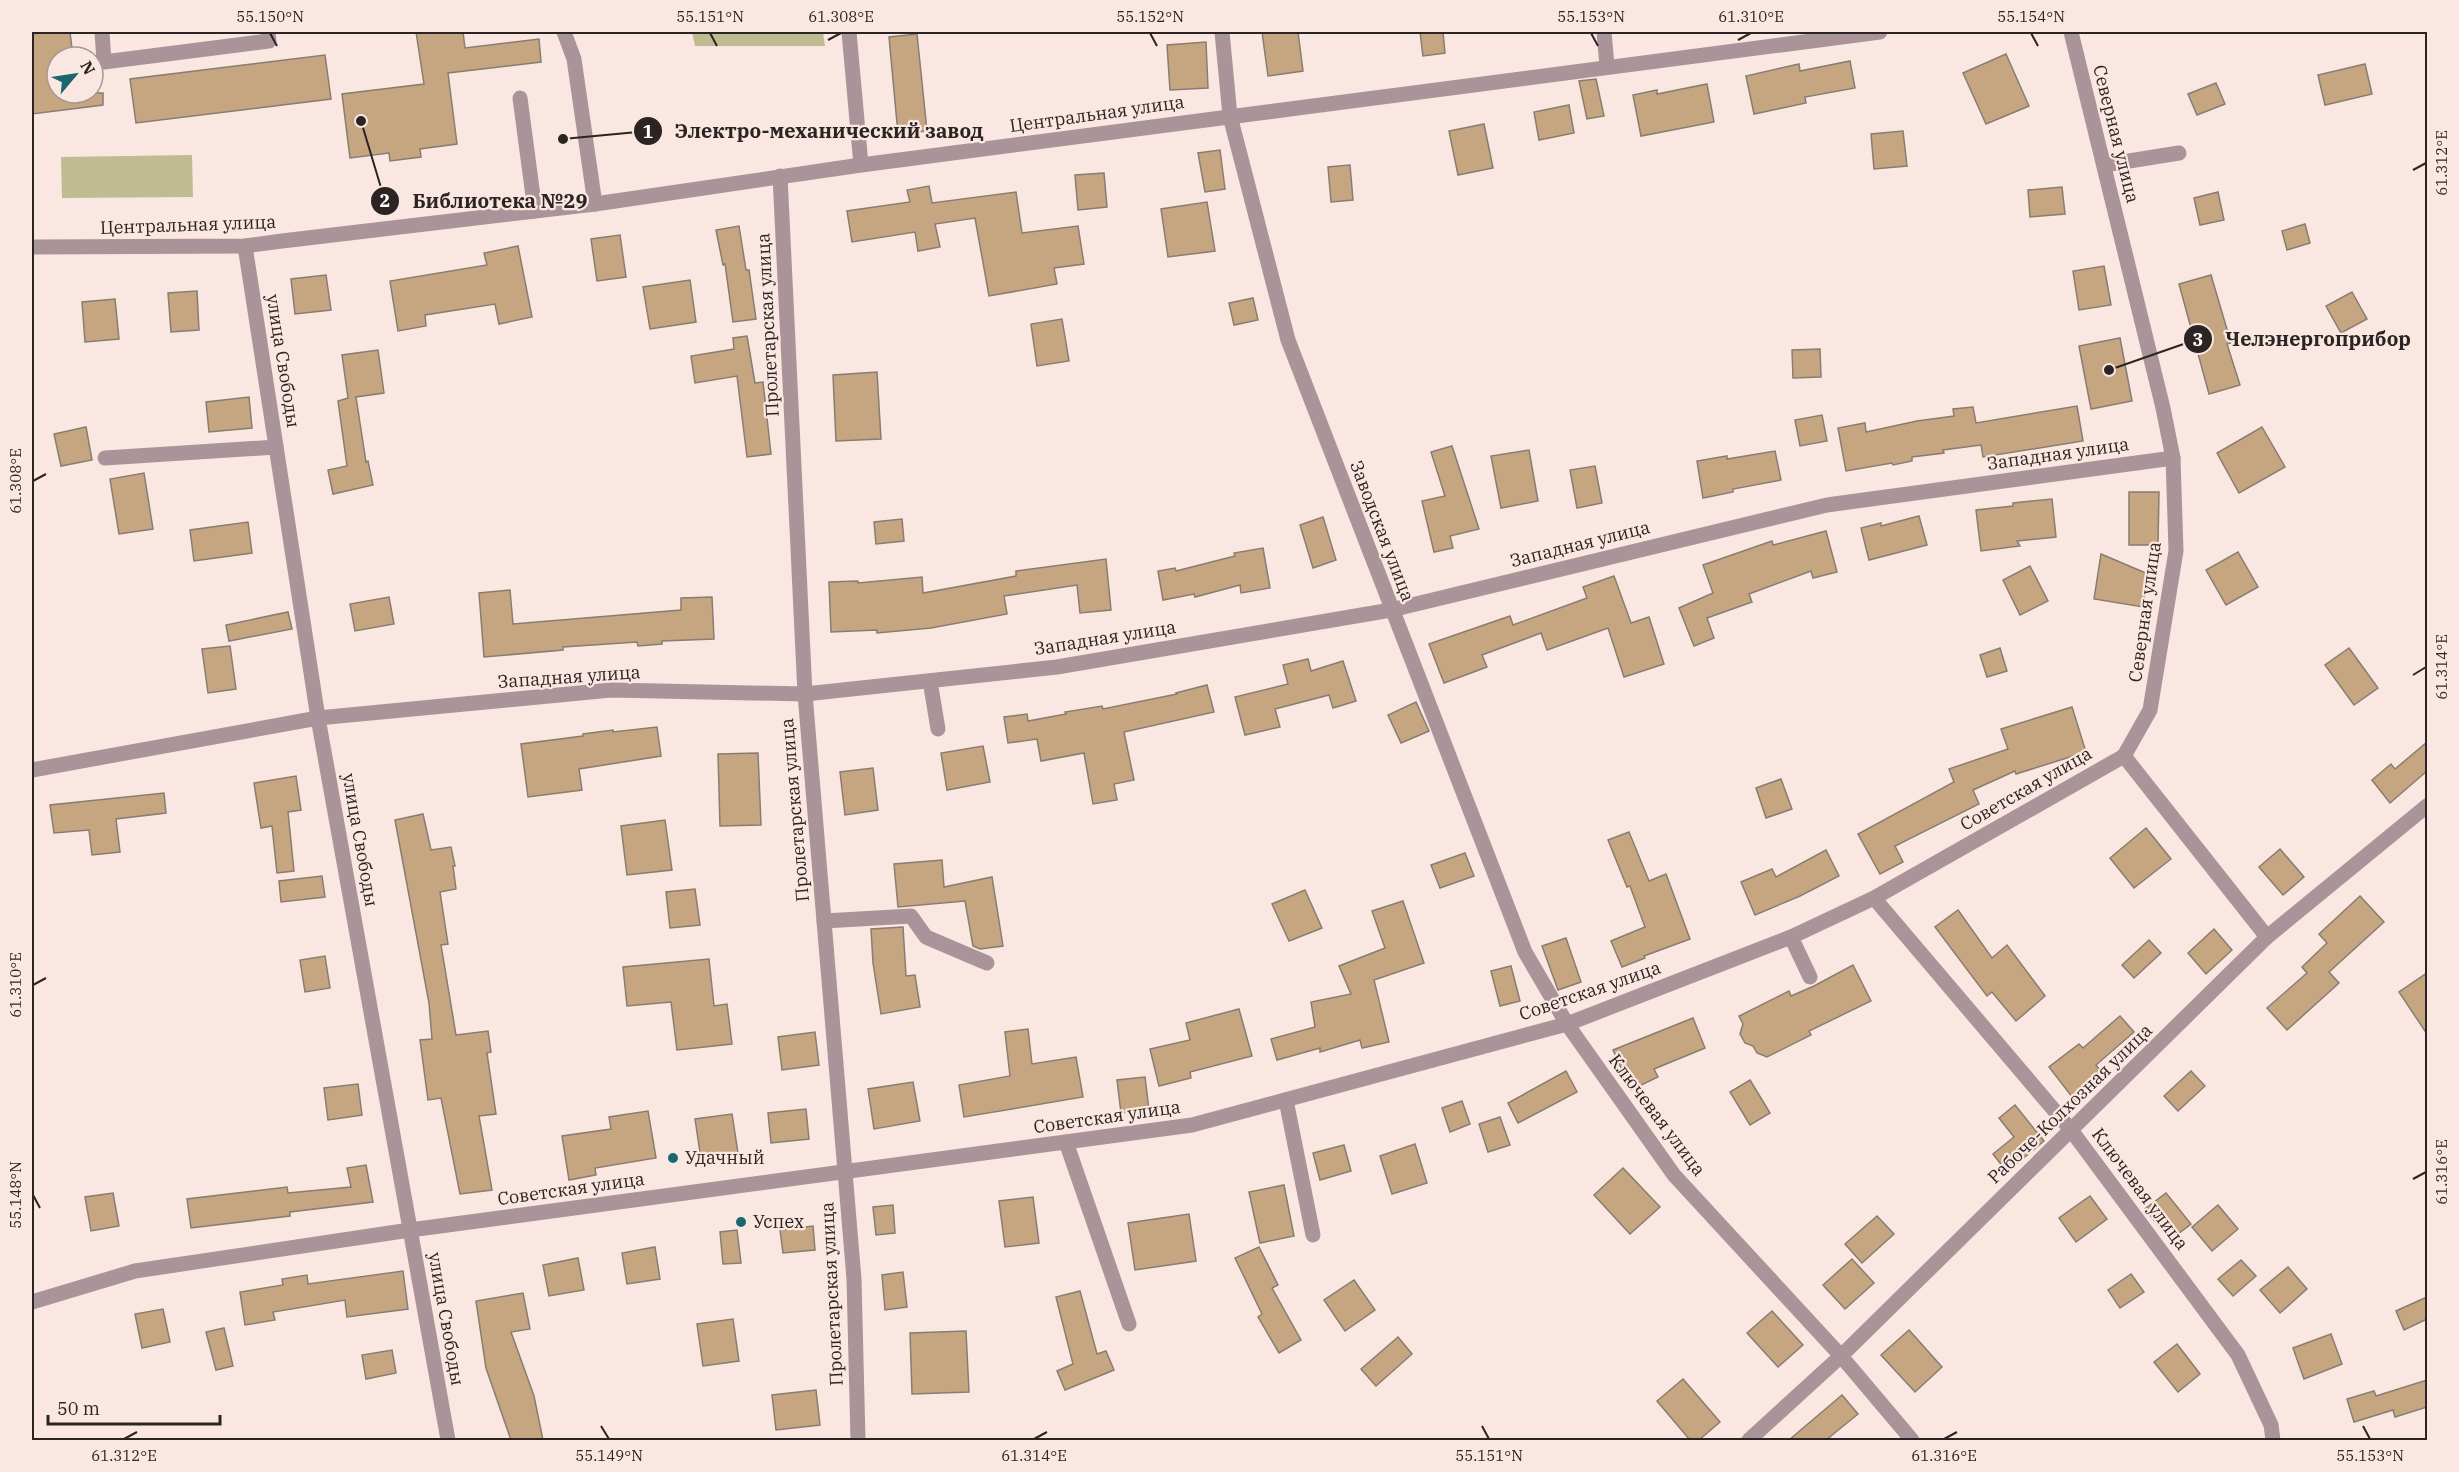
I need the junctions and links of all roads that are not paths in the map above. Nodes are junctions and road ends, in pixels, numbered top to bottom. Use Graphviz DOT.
graph roads {
  1 [pos="102,32"];
  2 [pos="268,32"];
  3 [pos="564,32"];
  4 [pos="849,32"];
  5 [pos="1222,32"];
  6 [pos="1604,32"];
  7 [pos="1880,32"];
  8 [pos="2071,32"];
  9 [pos="1607,66"];
  10 [pos="520,98"];
  11 [pos="1230,116"];
  12 [pos="2179,153"];
  13 [pos="861,165"];
  14 [pos="2104,165"];
  15 [pos="780,176"];
  16 [pos="595,204"];
  17 [pos="535,211"];
  18 [pos="245,246"];
  19 [pos="32,247"];
  20 [pos="276,447"];
  21 [pos="105,458"];
  22 [pos="2173,458"];
  23 [pos="1391,610"];
  24 [pos="930,681"];
  25 [pos="805,694"];
  26 [pos="318,718"];
  27 [pos="938,729"];
  28 [pos="2124,756"];
  29 [pos="32,770"];
  30 [pos="2427,804"];
  31 [pos="1875,898"];
  32 [pos="824,921"];
  33 [pos="1791,937"];
  34 [pos="2267,937"];
  35 [pos="987,963"];
  36 [pos="1810,977"];
  37 [pos="1567,1024"];
  38 [pos="1286,1100"];
  39 [pos="2071,1130"];
  40 [pos="1066,1142"];
  41 [pos="844,1172"];
  42 [pos="410,1230"];
  43 [pos="1313,1235"];
  44 [pos="32,1302"];
  45 [pos="1128,1324"];
  46 [pos="1841,1356"];
  47 [pos="447,1440"];
  48 [pos="858,1440"];
  49 [pos="1749,1440"];
  50 [pos="1912,1440"];
  51 [pos="2273,1440"];
  1 -- 2 [label="street"];
  3 -- 16 [label="street"];
  4 -- 13 [label="street"];
  5 -- 11 [label="street, Заводская улица"];
  6 -- 9 [label="street"];
  7 -- 9 [label="street, Центральная улица"];
  8 -- 14 [label="street, Северная улица"];
  9 -- 11 [label="street, Центральная улица"];
  10 -- 17 [label="street"];
  11 -- 13 [label="street, Центральная улица"];
  11 -- 23 [label="street, Заводская улица"];
  12 -- 14 [label="street"];
  13 -- 15 [label="street, Центральная улица"];
  14 -- 22 [label="street, Северная улица"];
  15 -- 16 [label="street, Центральная улица"];
  15 -- 25 [label="street, Пролетарская улица"];
  16 -- 17 [label="street, Центральная улица"];
  17 -- 18 [label="street, Центральная улица"];
  18 -- 19 [label="street, Центральная улица"];
  18 -- 20 [label="street, улица Свободы"];
  20 -- 21 [label="street"];
  20 -- 26 [label="street, улица Свободы"];
  22 -- 23 [label="street, Западная улица"];
  22 -- 28 [label="street, Северная улица"];
  23 -- 24 [label="street, Западная улица"];
  23 -- 37 [label="street, Заводская улица"];
  24 -- 25 [label="street, Западная улица"];
  24 -- 27 [label="street"];
  25 -- 26 [label="street, Западная улица"];
  25 -- 32 [label="street, Пролетарская улица"];
  26 -- 29 [label="street, Западная улица"];
  26 -- 42 [label="street, улица Свободы"];
  28 -- 31 [label="street, Советская улица"];
  28 -- 34 [label="street"];
  30 -- 34 [label="street, Рабоче-Колхозная улица"];
  31 -- 33 [label="street, Советская улица"];
  31 -- 39 [label="street, Ключевая улица"];
  32 -- 35 [label="street"];
  32 -- 41 [label="street, Пролетарская улица"];
  33 -- 36 [label="street"];
  33 -- 37 [label="street, Советская улица"];
  34 -- 39 [label="street, Рабоче-Колхозная улица"];
  37 -- 38 [label="street, Советская улица"];
  37 -- 46 [label="street, Ключевая улица"];
  38 -- 40 [label="street, Советская улица"];
  38 -- 43 [label="street"];
  39 -- 46 [label="street, Рабоче-Колхозная улица"];
  39 -- 51 [label="street, Ключевая улица"];
  40 -- 41 [label="street, Советская улица"];
  40 -- 45 [label="street"];
  41 -- 42 [label="street, Советская улица"];
  41 -- 48 [label="street, Пролетарская улица"];
  42 -- 44 [label="street, Советская улица"];
  42 -- 47 [label="street, улица Свободы"];
  46 -- 49 [label="street, Рабоче-Колхозная улица"];
  46 -- 50 [label="street, Ключевая улица"];
}
